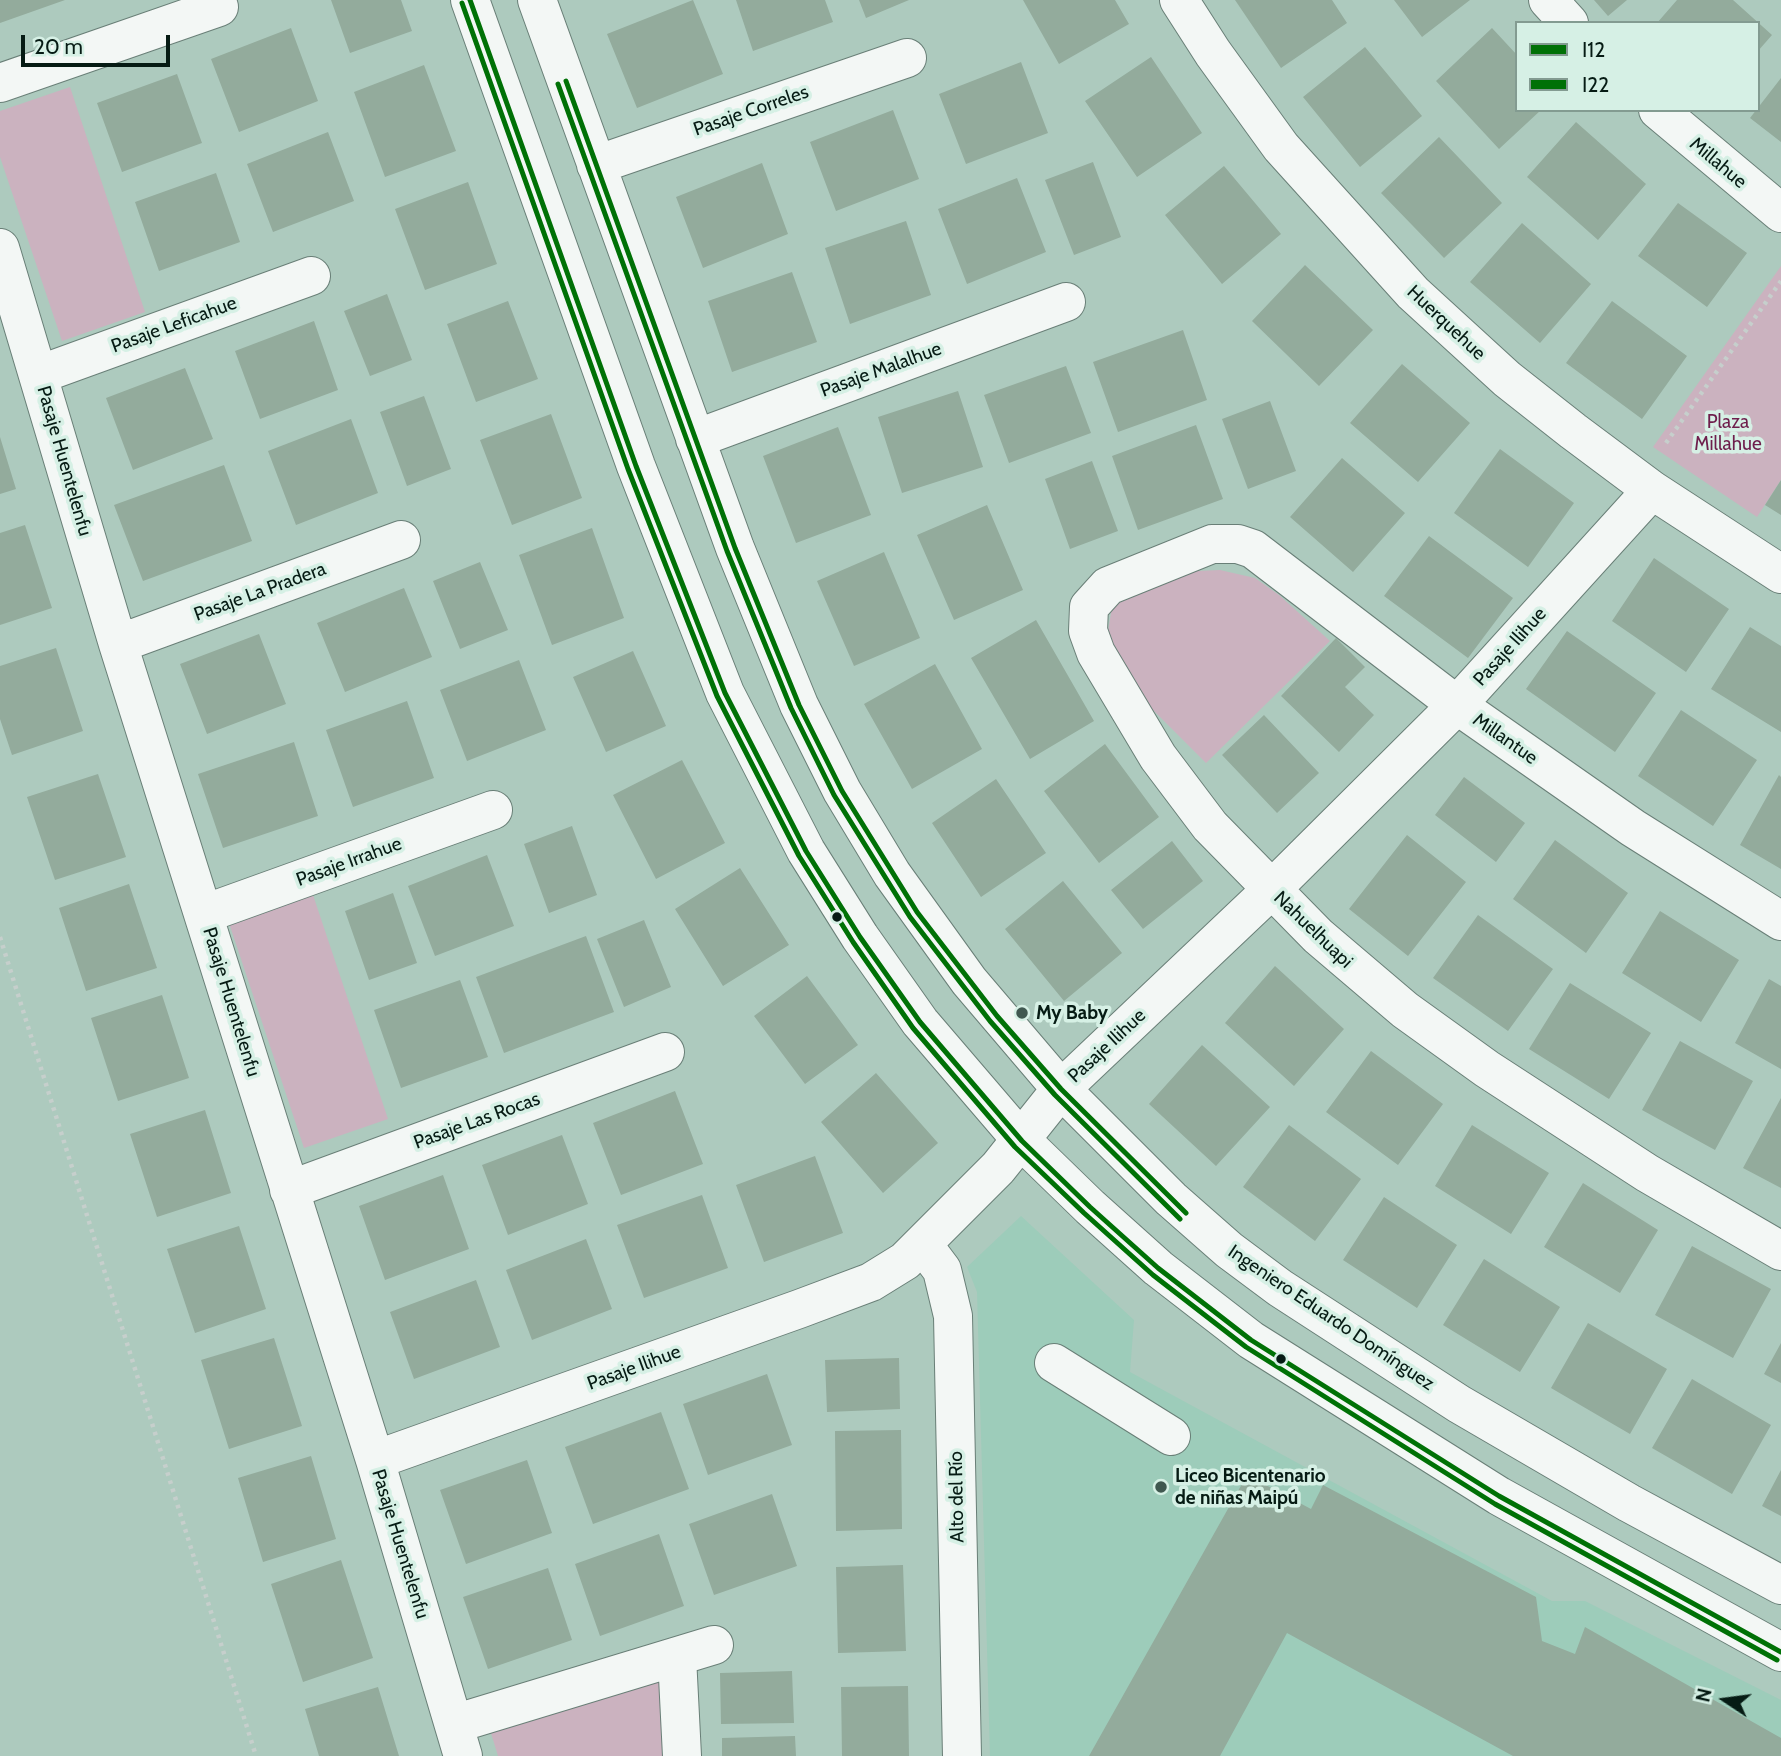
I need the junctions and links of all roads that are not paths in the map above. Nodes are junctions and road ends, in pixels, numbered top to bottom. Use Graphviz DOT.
graph roads {
  1 [pos="470,0"];
  2 [pos="537,0"];
  3 [pos="1179,0"];
  4 [pos="1548,0"];
  5 [pos="219,7"];
  6 [pos="1567,21"];
  7 [pos="907,58"];
  8 [pos="0,83"];
  9 [pos="1660,112"];
  10 [pos="596,165"];
  11 [pos="1781,213"];
  12 [pos="0,248"];
  13 [pos="311,276"];
  14 [pos="1066,302"];
  15 [pos="38,375"];
  16 [pos="695,439"];
  17 [pos="1646,485"];
  18 [pos="401,540"];
  19 [pos="1238,544"];
  20 [pos="1781,574"];
  21 [pos="118,644"];
  22 [pos="1457,705"];
  23 [pos="493,810"];
  24 [pos="1271,890"];
  25 [pos="204,914"];
  26 [pos="1781,922"];
  27 [pos="665,1052"];
  28 [pos="1061,1089"];
  29 [pos="1022,1141"];
  30 [pos="289,1190"];
  31 [pos="924,1246"];
  32 [pos="1781,1251"];
  33 [pos="1054,1363"];
  34 [pos="1171,1436"];
  35 [pos="375,1460"];
  36 [pos="1781,1585"];
  37 [pos="715,1645"];
  38 [pos="1781,1652"];
  39 [pos="677,1657"];
  40 [pos="458,1740"];
  41 [pos="682,1756"];
  42 [pos="962,1756"];
  1 -- 29 [label="street"];
  2 -- 10 [label="street, Ingeniero Eduardo Domínguez"];
  3 -- 17 [label="street, Huerquehue"];
  4 -- 6 [label="street"];
  5 -- 8 [label="street"];
  7 -- 10 [label="street, Pasaje Correles"];
  9 -- 11 [label="street, Millahue"];
  10 -- 16 [label="street, Ingeniero Eduardo Domínguez"];
  12 -- 15 [label="street, Pasaje Huentelenfu"];
  13 -- 15 [label="street, Pasaje Leficahue"];
  14 -- 16 [label="street, Pasaje Malalhue"];
  15 -- 21 [label="street, Pasaje Huentelenfu"];
  16 -- 28 [label="street, Ingeniero Eduardo Domínguez"];
  17 -- 20 [label="street, Huerquehue"];
  17 -- 22 [label="street, Pasaje Ilihue"];
  18 -- 21 [label="street, Pasaje La Pradera"];
  19 -- 22 [label="street, Millantue"];
  19 -- 24 [label="street, Nahuelhuapi"];
  21 -- 25 [label="street, Pasaje Huentelenfu"];
  22 -- 24 [label="street, Pasaje Ilihue"];
  22 -- 26 [label="street, Millantue"];
  23 -- 25 [label="street, Pasaje Irrahue"];
  24 -- 28 [label="street, Pasaje Ilihue"];
  24 -- 32 [label="street, Nahuelhuapi"];
  25 -- 30 [label="street, Pasaje Huentelenfu"];
  27 -- 30 [label="street, Pasaje Las Rocas"];
  28 -- 29 [label="street, Pasaje Ilihue"];
  28 -- 36 [label="street, Ingeniero Eduardo Domínguez"];
  29 -- 31 [label="street, Pasaje Ilihue"];
  29 -- 38 [label="street"];
  30 -- 35 [label="street, Pasaje Huentelenfu"];
  31 -- 35 [label="street, Pasaje Ilihue"];
  31 -- 42 [label="street, Alto del Río"];
  33 -- 34 [label="street"];
  35 -- 40 [label="street, Pasaje Huentelenfu"];
  37 -- 39 [label="street"];
  39 -- 40 [label="street"];
  39 -- 41 [label="street"];
}
